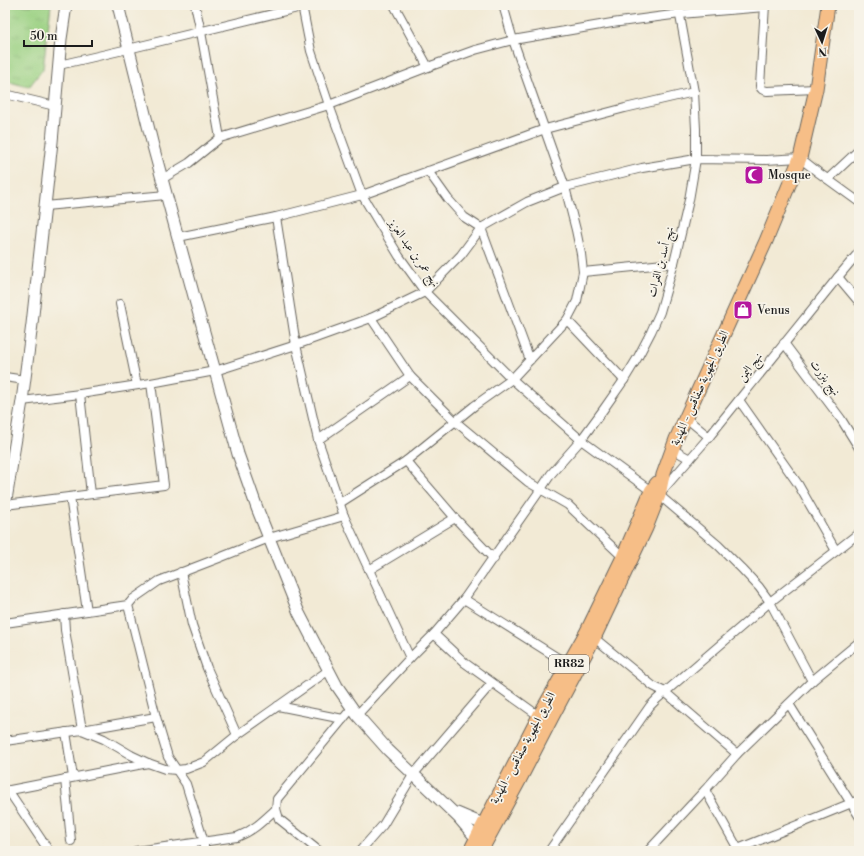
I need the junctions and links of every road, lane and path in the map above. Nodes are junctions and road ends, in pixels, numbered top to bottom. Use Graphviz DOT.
graph roads {
  1 [pos="66,5"];
  2 [pos="118,5"];
  3 [pos="195,5"];
  4 [pos="394,5"];
  5 [pos="503,5"];
  6 [pos="678,5"];
  7 [pos="828,5"];
  8 [pos="305,6"];
  9 [pos="765,6"];
  10 [pos="680,14"];
  11 [pos="201,32"];
  12 [pos="513,40"];
  13 [pos="128,49"];
  14 [pos="59,65"];
  15 [pos="428,66"];
  16 [pos="816,89"];
  17 [pos="694,92"];
  18 [pos="5,94"];
  19 [pos="329,105"];
  20 [pos="55,106"];
  21 [pos="545,129"];
  22 [pos="220,138"];
  23 [pos="859,150"];
  24 [pos="800,158"];
  25 [pos="696,159"];
  26 [pos="428,171"];
  27 [pos="828,179"];
  28 [pos="162,180"];
  29 [pos="565,188"];
  30 [pos="166,195"];
  31 [pos="362,195"];
  32 [pos="859,202"];
  33 [pos="45,206"];
  34 [pos="276,217"];
  35 [pos="481,228"];
  36 [pos="178,237"];
  37 [pos="859,252"];
  38 [pos="674,263"];
  39 [pos="583,272"];
  40 [pos="838,276"];
  41 [pos="425,292"];
  42 [pos="859,302"];
  43 [pos="120,304"];
  44 [pos="371,318"];
  45 [pos="567,320"];
  46 [pos="784,343"];
  47 [pos="296,346"];
  48 [pos="530,360"];
  49 [pos="215,371"];
  50 [pos="410,376"];
  51 [pos="5,377"];
  52 [pos="512,379"];
  53 [pos="25,380"];
  54 [pos="624,380"];
  55 [pos="151,383"];
  56 [pos="137,385"];
  57 [pos="80,394"];
  58 [pos="739,400"];
  59 [pos="22,401"];
  60 [pos="686,418"];
  61 [pos="456,422"];
  62 [pos="710,437"];
  63 [pos="318,440"];
  64 [pos="581,440"];
  65 [pos="859,448"];
  66 [pos="672,449"];
  67 [pos="690,459"];
  68 [pos="406,461"];
  69 [pos="541,490"];
  70 [pos="655,493"];
  71 [pos="91,494"];
  72 [pos="70,497"];
  73 [pos="340,503"];
  74 [pos="5,506"];
  75 [pos="344,516"];
  76 [pos="455,518"];
  77 [pos="859,533"];
  78 [pos="269,538"];
  79 [pos="836,551"];
  80 [pos="623,557"];
  81 [pos="494,558"];
  82 [pos="369,570"];
  83 [pos="182,572"];
  84 [pos="464,599"];
  85 [pos="770,602"];
  86 [pos="128,604"];
  87 [pos="87,611"];
  88 [pos="64,614"];
  89 [pos="5,623"];
  90 [pos="434,634"];
  91 [pos="590,636"];
  92 [pos="859,642"];
  93 [pos="410,658"];
  94 [pos="569,665"];
  95 [pos="328,670"];
  96 [pos="812,681"];
  97 [pos="492,683"];
  98 [pos="665,692"];
  99 [pos="789,704"];
  100 [pos="278,706"];
  101 [pos="354,711"];
  102 [pos="539,716"];
  103 [pos="156,717"];
  104 [pos="342,719"];
  105 [pos="82,730"];
  106 [pos="66,732"];
  107 [pos="237,735"];
  108 [pos="5,741"];
  109 [pos="737,754"];
  110 [pos="148,763"];
  111 [pos="177,770"];
  112 [pos="413,775"];
  113 [pos="69,778"];
  114 [pos="6,790"];
  115 [pos="705,790"];
  116 [pos="859,800"];
  117 [pos="850,803"];
  118 [pos="276,809"];
  119 [pos="452,812"];
  120 [pos="859,816"];
  121 [pos="488,826"];
  122 [pos="71,841"];
  123 [pos="204,842"];
  124 [pos="483,846"];
  125 [pos="738,850"];
  126 [pos="49,851"];
  127 [pos="136,851"];
  128 [pos="204,851"];
  129 [pos="319,851"];
  130 [pos="360,851"];
  131 [pos="470,851"];
  132 [pos="549,851"];
  133 [pos="648,851"];
  1 -- 14 [label="street"];
  2 -- 13 [label="street"];
  3 -- 11 [label="street"];
  4 -- 15 [label="street"];
  5 -- 12 [label="street"];
  6 -- 10 [label="street, نهج أسد بن الفرات"];
  7 -- 16 [label="main road, الطريق الجهوية صفاقس - المهدية / RR82"];
  8 -- 11 [label="street"];
  8 -- 19 [label="street, نهج عمر بن عبد العزيز"];
  9 -- 10 [label="street"];
  9 -- 16 [label="street"];
  10 -- 12 [label="street"];
  10 -- 17 [label="street, نهج أسد بن الفرات"];
  11 -- 13 [label="street"];
  11 -- 22 [label="street"];
  12 -- 15 [label="street"];
  12 -- 21 [label="street"];
  13 -- 14 [label="street"];
  13 -- 28 [label="street"];
  14 -- 20 [label="street"];
  15 -- 19 [label="street"];
  16 -- 24 [label="main road, الطريق الجهوية صفاقس - المهدية / RR82"];
  17 -- 21 [label="street"];
  17 -- 25 [label="street, نهج أسد بن الفرات"];
  18 -- 20 [label="street"];
  19 -- 22 [label="street"];
  19 -- 31 [label="street, نهج عمر بن عبد العزيز"];
  20 -- 33 [label="street"];
  21 -- 26 [label="street"];
  21 -- 29 [label="street"];
  22 -- 28 [label="street"];
  23 -- 27 [label="street"];
  24 -- 25 [label="street"];
  24 -- 27 [label="street"];
  24 -- 60 [label="main road, الطريق الجهوية صفاقس - المهدية / RR82"];
  25 -- 29 [label="street"];
  25 -- 38 [label="street, نهج أسد بن الفرات"];
  26 -- 31 [label="street"];
  26 -- 35 [label="street"];
  27 -- 32 [label="street"];
  28 -- 30 [label="street"];
  29 -- 35 [label="street"];
  29 -- 39 [label="street"];
  30 -- 33 [label="street"];
  30 -- 36 [label="street"];
  31 -- 34 [label="street"];
  31 -- 41 [label="street, نهج عمر بن عبد العزيز"];
  33 -- 53 [label="street"];
  34 -- 36 [label="street"];
  34 -- 47 [label="street"];
  35 -- 41 [label="street"];
  35 -- 48 [label="street"];
  36 -- 49 [label="street"];
  37 -- 40 [label="street, نهج اليمن"];
  38 -- 39 [label="street"];
  38 -- 54 [label="street, نهج أسد بن الفرات"];
  39 -- 45 [label="street"];
  40 -- 42 [label="street"];
  40 -- 46 [label="street, نهج اليمن"];
  41 -- 44 [label="street"];
  41 -- 52 [label="street, نهج عمر بن عبد العزيز"];
  43 -- 56 [label="street"];
  44 -- 47 [label="street"];
  44 -- 50 [label="street"];
  45 -- 48 [label="street"];
  45 -- 54 [label="street"];
  46 -- 58 [label="street, نهج اليمن"];
  46 -- 65 [label="street, نهج بنزرت"];
  47 -- 49 [label="street"];
  47 -- 63 [label="street"];
  48 -- 52 [label="street"];
  49 -- 55 [label="street"];
  49 -- 78 [label="street"];
  50 -- 61 [label="street"];
  50 -- 63 [label="street"];
  51 -- 53 [label="street"];
  52 -- 61 [label="street"];
  52 -- 64 [label="street, نهج عمر بن عبد العزيز"];
  53 -- 59 [label="street"];
  54 -- 64 [label="street, نهج أسد بن الفرات"];
  55 -- 56 [label="street"];
  55 -- 71 [label="street"];
  56 -- 57 [label="street"];
  57 -- 59 [label="street"];
  57 -- 71 [label="street"];
  58 -- 62 [label="street, نهج اليمن"];
  58 -- 79 [label="street"];
  59 -- 74 [label="street"];
  60 -- 62 [label="street"];
  60 -- 66 [label="main road, الطريق الجهوية صفاقس - المهدية / RR82"];
  61 -- 68 [label="street"];
  61 -- 69 [label="street"];
  62 -- 67 [label="street, نهج اليمن"];
  63 -- 73 [label="street"];
  64 -- 69 [label="street, نهج أسد بن الفرات"];
  64 -- 70 [label="street, نهج عمر بن عبد العزيز"];
  66 -- 67 [label="street"];
  66 -- 70 [label="main road, الطريق الجهوية صفاقس - المهدية / RR82"];
  67 -- 70 [label="street, نهج اليمن"];
  68 -- 73 [label="street"];
  68 -- 76 [label="street"];
  69 -- 80 [label="street"];
  69 -- 81 [label="street, نهج أسد بن الفرات"];
  70 -- 80 [label="main road, الطريق الجهوية صفاقس - المهدية / RR82"];
  70 -- 85 [label="street, نهج عمر بن عبد العزيز"];
  70 -- 91 [label="main road, الطريق الجهوية صفاقس - المهدية / RR82"];
  71 -- 72 [label="street"];
  72 -- 74 [label="street"];
  72 -- 87 [label="street"];
  73 -- 75 [label="street"];
  75 -- 78 [label="street"];
  75 -- 82 [label="street"];
  76 -- 81 [label="street"];
  76 -- 82 [label="street"];
  77 -- 79 [label="street"];
  78 -- 83 [label="street"];
  78 -- 95 [label="street"];
  79 -- 85 [label="street"];
  80 -- 91 [label="main road, الطريق الجهوية صفاقس - المهدية / RR82"];
  81 -- 84 [label="street, نهج أسد بن الفرات"];
  82 -- 93 [label="street"];
  83 -- 86 [label="street"];
  83 -- 107 [label="street"];
  84 -- 90 [label="street, نهج أسد بن الفرات"];
  84 -- 94 [label="street"];
  85 -- 96 [label="street, نهج عمر بن عبد العزيز"];
  85 -- 98 [label="street"];
  86 -- 87 [label="street"];
  86 -- 103 [label="street"];
  87 -- 88 [label="street"];
  88 -- 89 [label="street"];
  88 -- 105 [label="street"];
  90 -- 93 [label="street, نهج أسد بن الفرات"];
  90 -- 97 [label="street"];
  91 -- 94 [label="main road, الطريق الجهوية صفاقس - المهدية / RR82"];
  91 -- 98 [label="street"];
  91 -- 121 [label="main road, الطريق الجهوية صفاقس - المهدية / RR82"];
  92 -- 96 [label="street"];
  93 -- 101 [label="street, نهج أسد بن الفرات"];
  94 -- 102 [label="main road, الطريق الجهوية صفاقس - المهدية / RR82"];
  95 -- 100 [label="street"];
  95 -- 101 [label="street"];
  96 -- 99 [label="street"];
  97 -- 102 [label="street"];
  97 -- 112 [label="street"];
  98 -- 109 [label="street"];
  98 -- 132 [label="street"];
  99 -- 109 [label="street"];
  99 -- 117 [label="street"];
  100 -- 104 [label="street"];
  100 -- 107 [label="street"];
  101 -- 104 [label="street, نهج أسد بن الفرات"];
  101 -- 112 [label="street"];
  102 -- 121 [label="main road, الطريق الجهوية صفاقس - المهدية / RR82"];
  103 -- 105 [label="street"];
  103 -- 111 [label="street"];
  104 -- 118 [label="street, نهج أسد بن الفرات"];
  105 -- 106 [label="street"];
  105 -- 110 [label="street"];
  106 -- 108 [label="street"];
  106 -- 113 [label="street"];
  107 -- 111 [label="street"];
  109 -- 115 [label="street"];
  110 -- 111 [label="street"];
  110 -- 113 [label="street"];
  111 -- 123 [label="street"];
  112 -- 119 [label="street"];
  112 -- 130 [label="street"];
  113 -- 114 [label="street"];
  113 -- 122 [label="street"];
  114 -- 126 [label="street"];
  115 -- 125 [label="street"];
  115 -- 133 [label="street"];
  116 -- 117 [label="street"];
  117 -- 120 [label="street"];
  117 -- 125 [label="street"];
  118 -- 123 [label="street"];
  118 -- 129 [label="street"];
  119 -- 121 [label="street"];
  119 -- 124 [label="street"];
  121 -- 124 [label="main road, الطريق الجهوية صفاقس - المهدية / RR82"];
  123 -- 127 [label="street"];
  123 -- 128 [label="street"];
  124 -- 131 [label="main road, الطريق الجهوية صفاقس - المهدية / RR82"];
}
